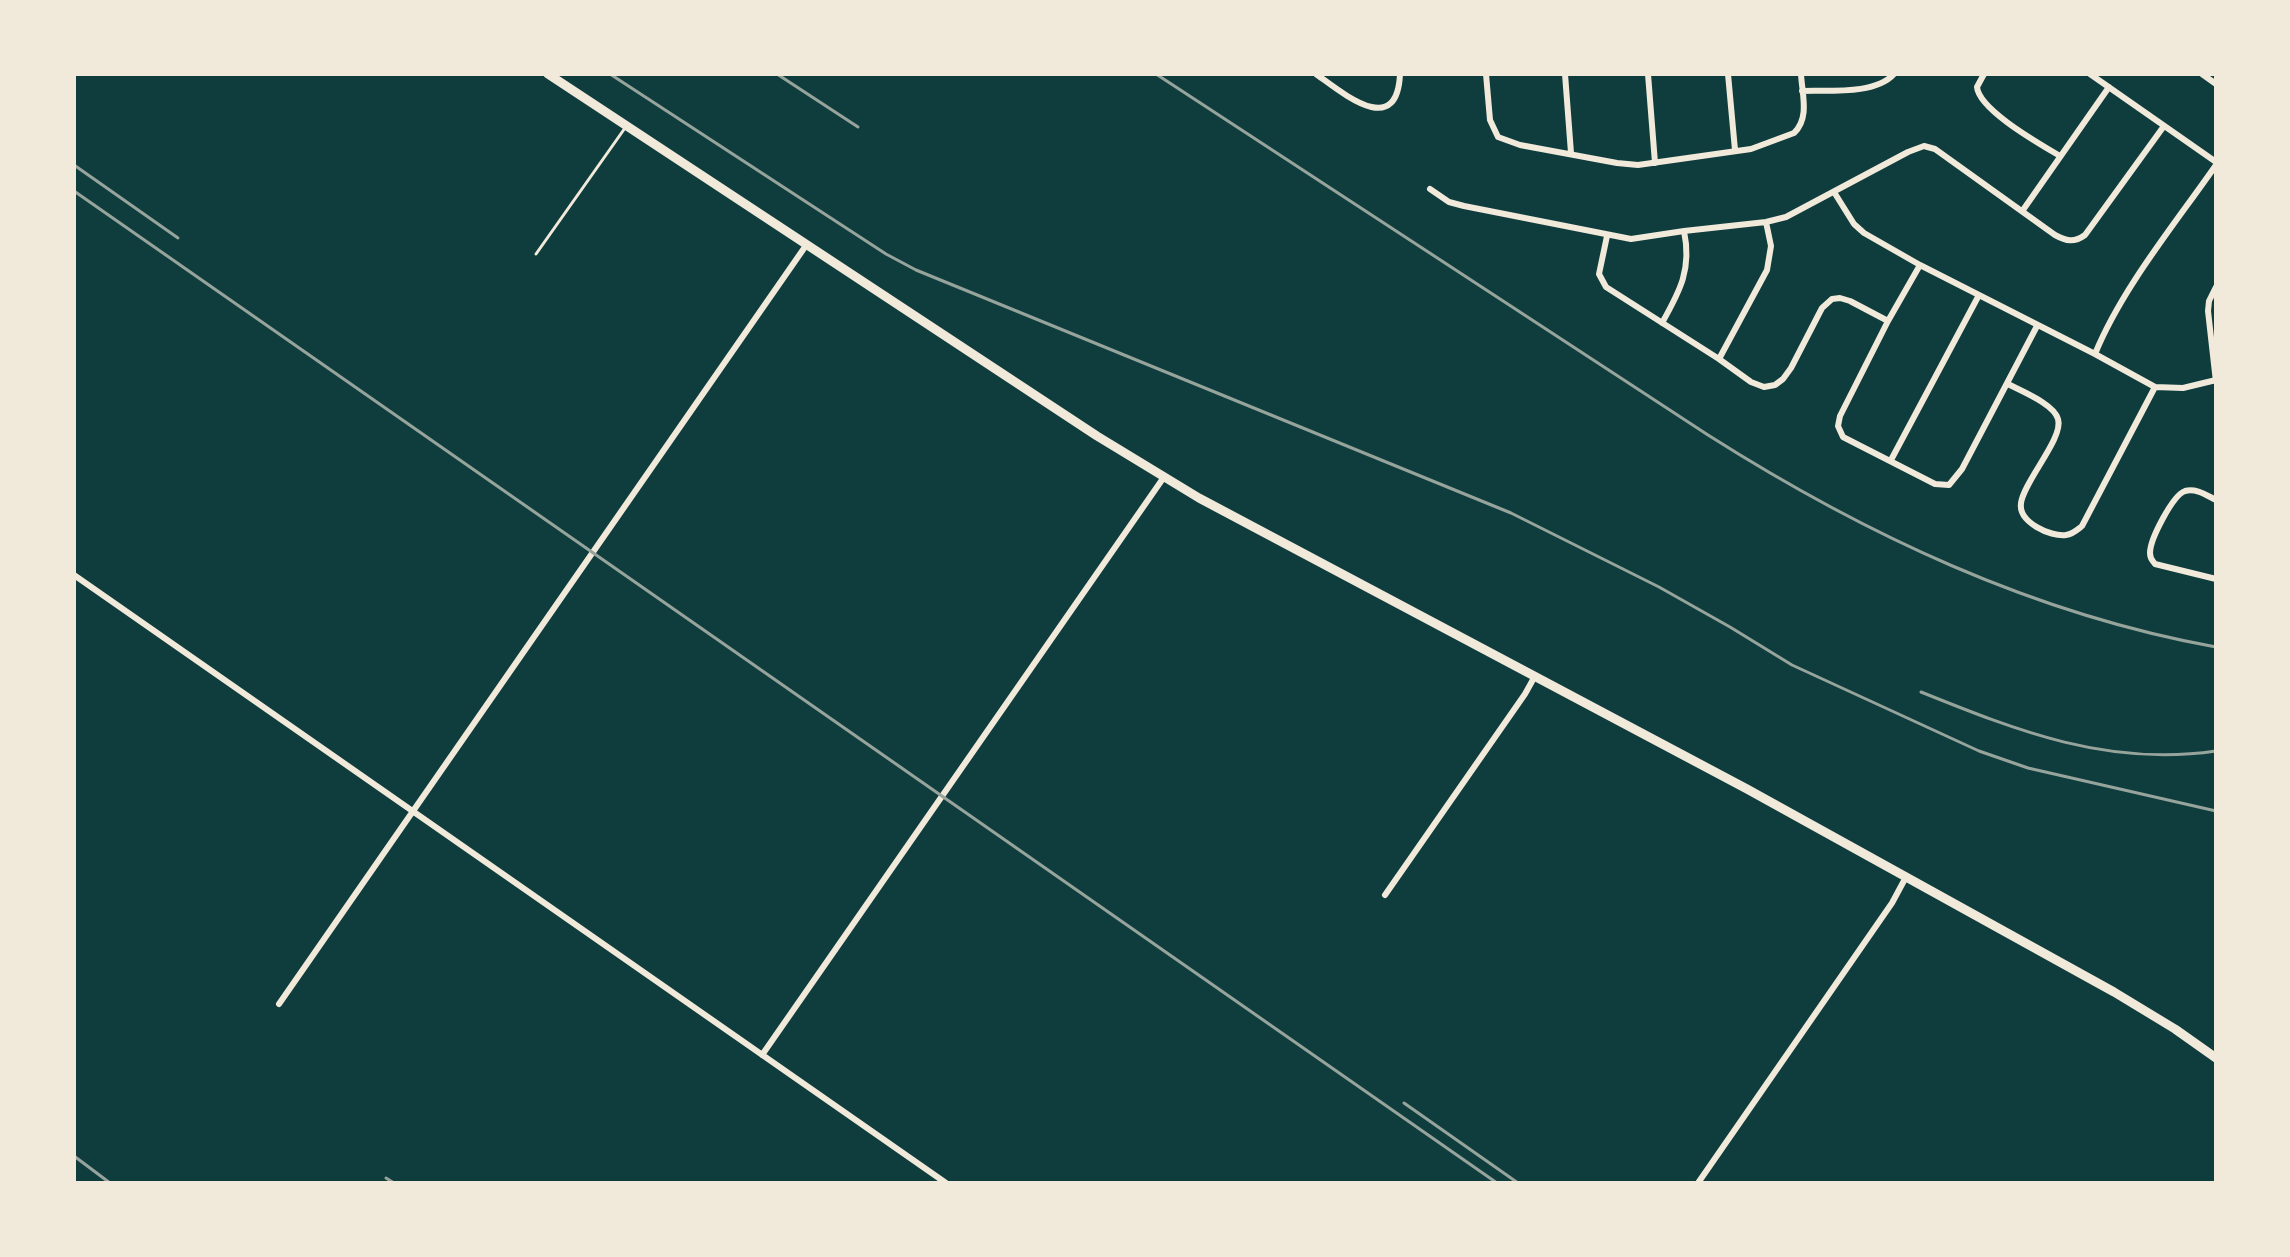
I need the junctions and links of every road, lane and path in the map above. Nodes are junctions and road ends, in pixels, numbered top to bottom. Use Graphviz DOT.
graph roads {
  1 [pos="548,74"];
  2 [pos="1316,74"];
  3 [pos="1400,74"];
  4 [pos="1486,74"];
  5 [pos="1565,74"];
  6 [pos="1648,74"];
  7 [pos="1728,74"];
  8 [pos="1801,74"];
  9 [pos="1894,74"];
  10 [pos="1984,74"];
  11 [pos="2090,74"];
  12 [pos="2202,74"];
  13 [pos="2216,84"];
  14 [pos="2109,87"];
  15 [pos="1802,91"];
  16 [pos="627,125"];
  17 [pos="2164,126"];
  18 [pos="1735,150"];
  19 [pos="1571,153"];
  20 [pos="2060,156"];
  21 [pos="1655,163"];
  22 [pos="2216,164"];
  23 [pos="1430,189"];
  24 [pos="1834,192"];
  25 [pos="2023,210"];
  26 [pos="1766,222"];
  27 [pos="1684,231"];
  28 [pos="1607,236"];
  29 [pos="807,244"];
  30 [pos="536,254"];
  31 [pos="1920,265"];
  32 [pos="2216,287"];
  33 [pos="1979,295"];
  34 [pos="1888,321"];
  35 [pos="1662,323"];
  36 [pos="2037,326"];
  37 [pos="2095,354"];
  38 [pos="1719,359"];
  39 [pos="2216,381"];
  40 [pos="2008,384"];
  41 [pos="2155,387"];
  42 [pos="1891,460"];
  43 [pos="1164,477"];
  44 [pos="2216,500"];
  45 [pos="74,575"];
  46 [pos="2216,579"];
  47 [pos="1535,676"];
  48 [pos="413,812"];
  49 [pos="1906,877"];
  50 [pos="1385,895"];
  51 [pos="279,1004"];
  52 [pos="762,1055"];
  53 [pos="2216,1058"];
  54 [pos="946,1183"];
  55 [pos="1698,1183"];
  1 -- 16 [label="main road"];
  2 -- 3 [label="street"];
  4 -- 19 [label="street"];
  5 -- 19 [label="street"];
  6 -- 21 [label="street"];
  7 -- 18 [label="street"];
  8 -- 15 [label="street"];
  9 -- 15 [label="street"];
  10 -- 20 [label="street"];
  11 -- 14 [label="street"];
  12 -- 13 [label="street"];
  14 -- 17 [label="street"];
  14 -- 20 [label="street"];
  15 -- 18 [label="street"];
  16 -- 29 [label="main road"];
  16 -- 30 [label="lane"];
  17 -- 22 [label="street"];
  17 -- 25 [label="street"];
  18 -- 21 [label="street"];
  19 -- 21 [label="street"];
  20 -- 25 [label="street"];
  22 -- 37 [label="street"];
  23 -- 28 [label="street"];
  24 -- 25 [label="street"];
  24 -- 26 [label="street"];
  24 -- 31 [label="street"];
  26 -- 27 [label="street"];
  26 -- 38 [label="street"];
  27 -- 28 [label="street"];
  27 -- 35 [label="street"];
  28 -- 35 [label="street"];
  29 -- 43 [label="main road"];
  29 -- 48 [label="street"];
  31 -- 33 [label="street"];
  31 -- 34 [label="street"];
  32 -- 39 [label="street"];
  33 -- 36 [label="street"];
  33 -- 42 [label="street"];
  34 -- 38 [label="street"];
  34 -- 42 [label="street"];
  35 -- 38 [label="street"];
  36 -- 37 [label="street"];
  36 -- 40 [label="street"];
  37 -- 41 [label="street"];
  39 -- 41 [label="street"];
  40 -- 41 [label="street"];
  40 -- 42 [label="street"];
  43 -- 47 [label="main road"];
  43 -- 52 [label="street"];
  44 -- 46 [label="street"];
  45 -- 48 [label="street"];
  47 -- 49 [label="main road"];
  47 -- 50 [label="street"];
  48 -- 51 [label="street"];
  48 -- 52 [label="street"];
  49 -- 53 [label="main road"];
  49 -- 55 [label="street"];
  52 -- 54 [label="street"];
}
